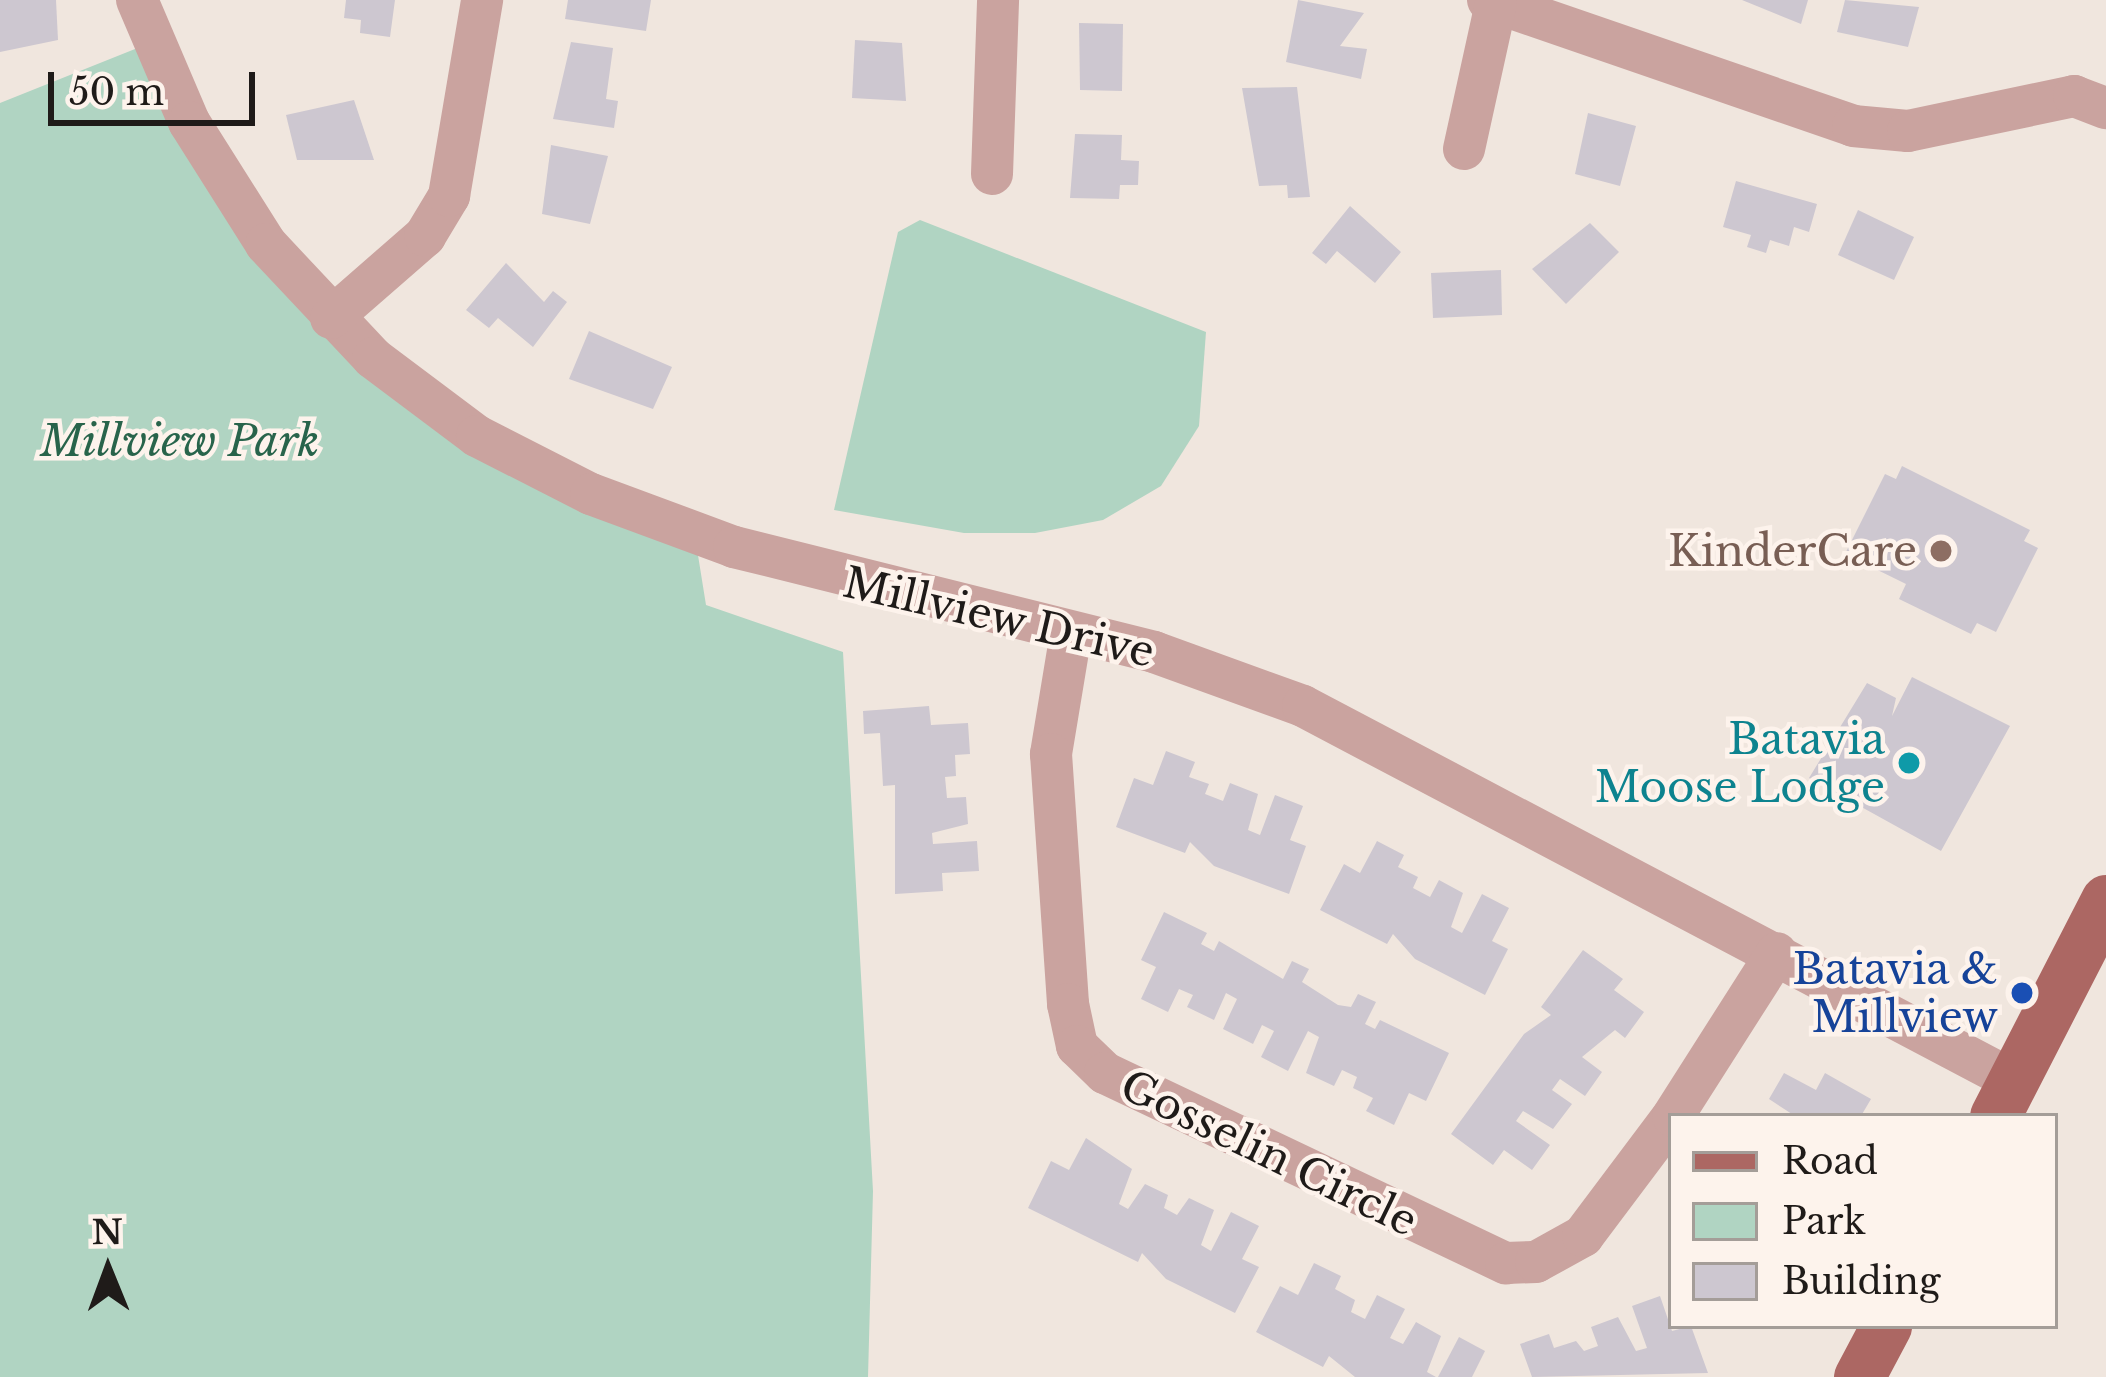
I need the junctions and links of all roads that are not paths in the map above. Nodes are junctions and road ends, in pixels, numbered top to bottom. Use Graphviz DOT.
graph roads {
  1 [pos="137,0"];
  2 [pos="482,0"];
  3 [pos="998,0"];
  4 [pos="1492,2"];
  5 [pos="2106,108"];
  6 [pos="1464,149"];
  7 [pos="992,174"];
  8 [pos="331,318"];
  9 [pos="1071,633"];
  10 [pos="2106,900"];
  11 [pos="1777,953"];
  12 [pos="2003,1098"];
  13 [pos="1675,1113"];
  14 [pos="1668,1123"];
  15 [pos="1884,1329"];
  16 [pos="1859,1377"];
  1 -- 8 [label="street, Millview Drive"];
  2 -- 8 [label="street"];
  3 -- 7 [label="street"];
  4 -- 5 [label="street"];
  4 -- 6 [label="street"];
  8 -- 9 [label="street, Millview Drive"];
  9 -- 11 [label="street, Millview Drive"];
  9 -- 14 [label="street, Gosselin Circle"];
  10 -- 12 [label="main road"];
  11 -- 12 [label="street, Millview Drive"];
  11 -- 13 [label="street, Gosselin Circle"];
  15 -- 16 [label="main road"];
}
